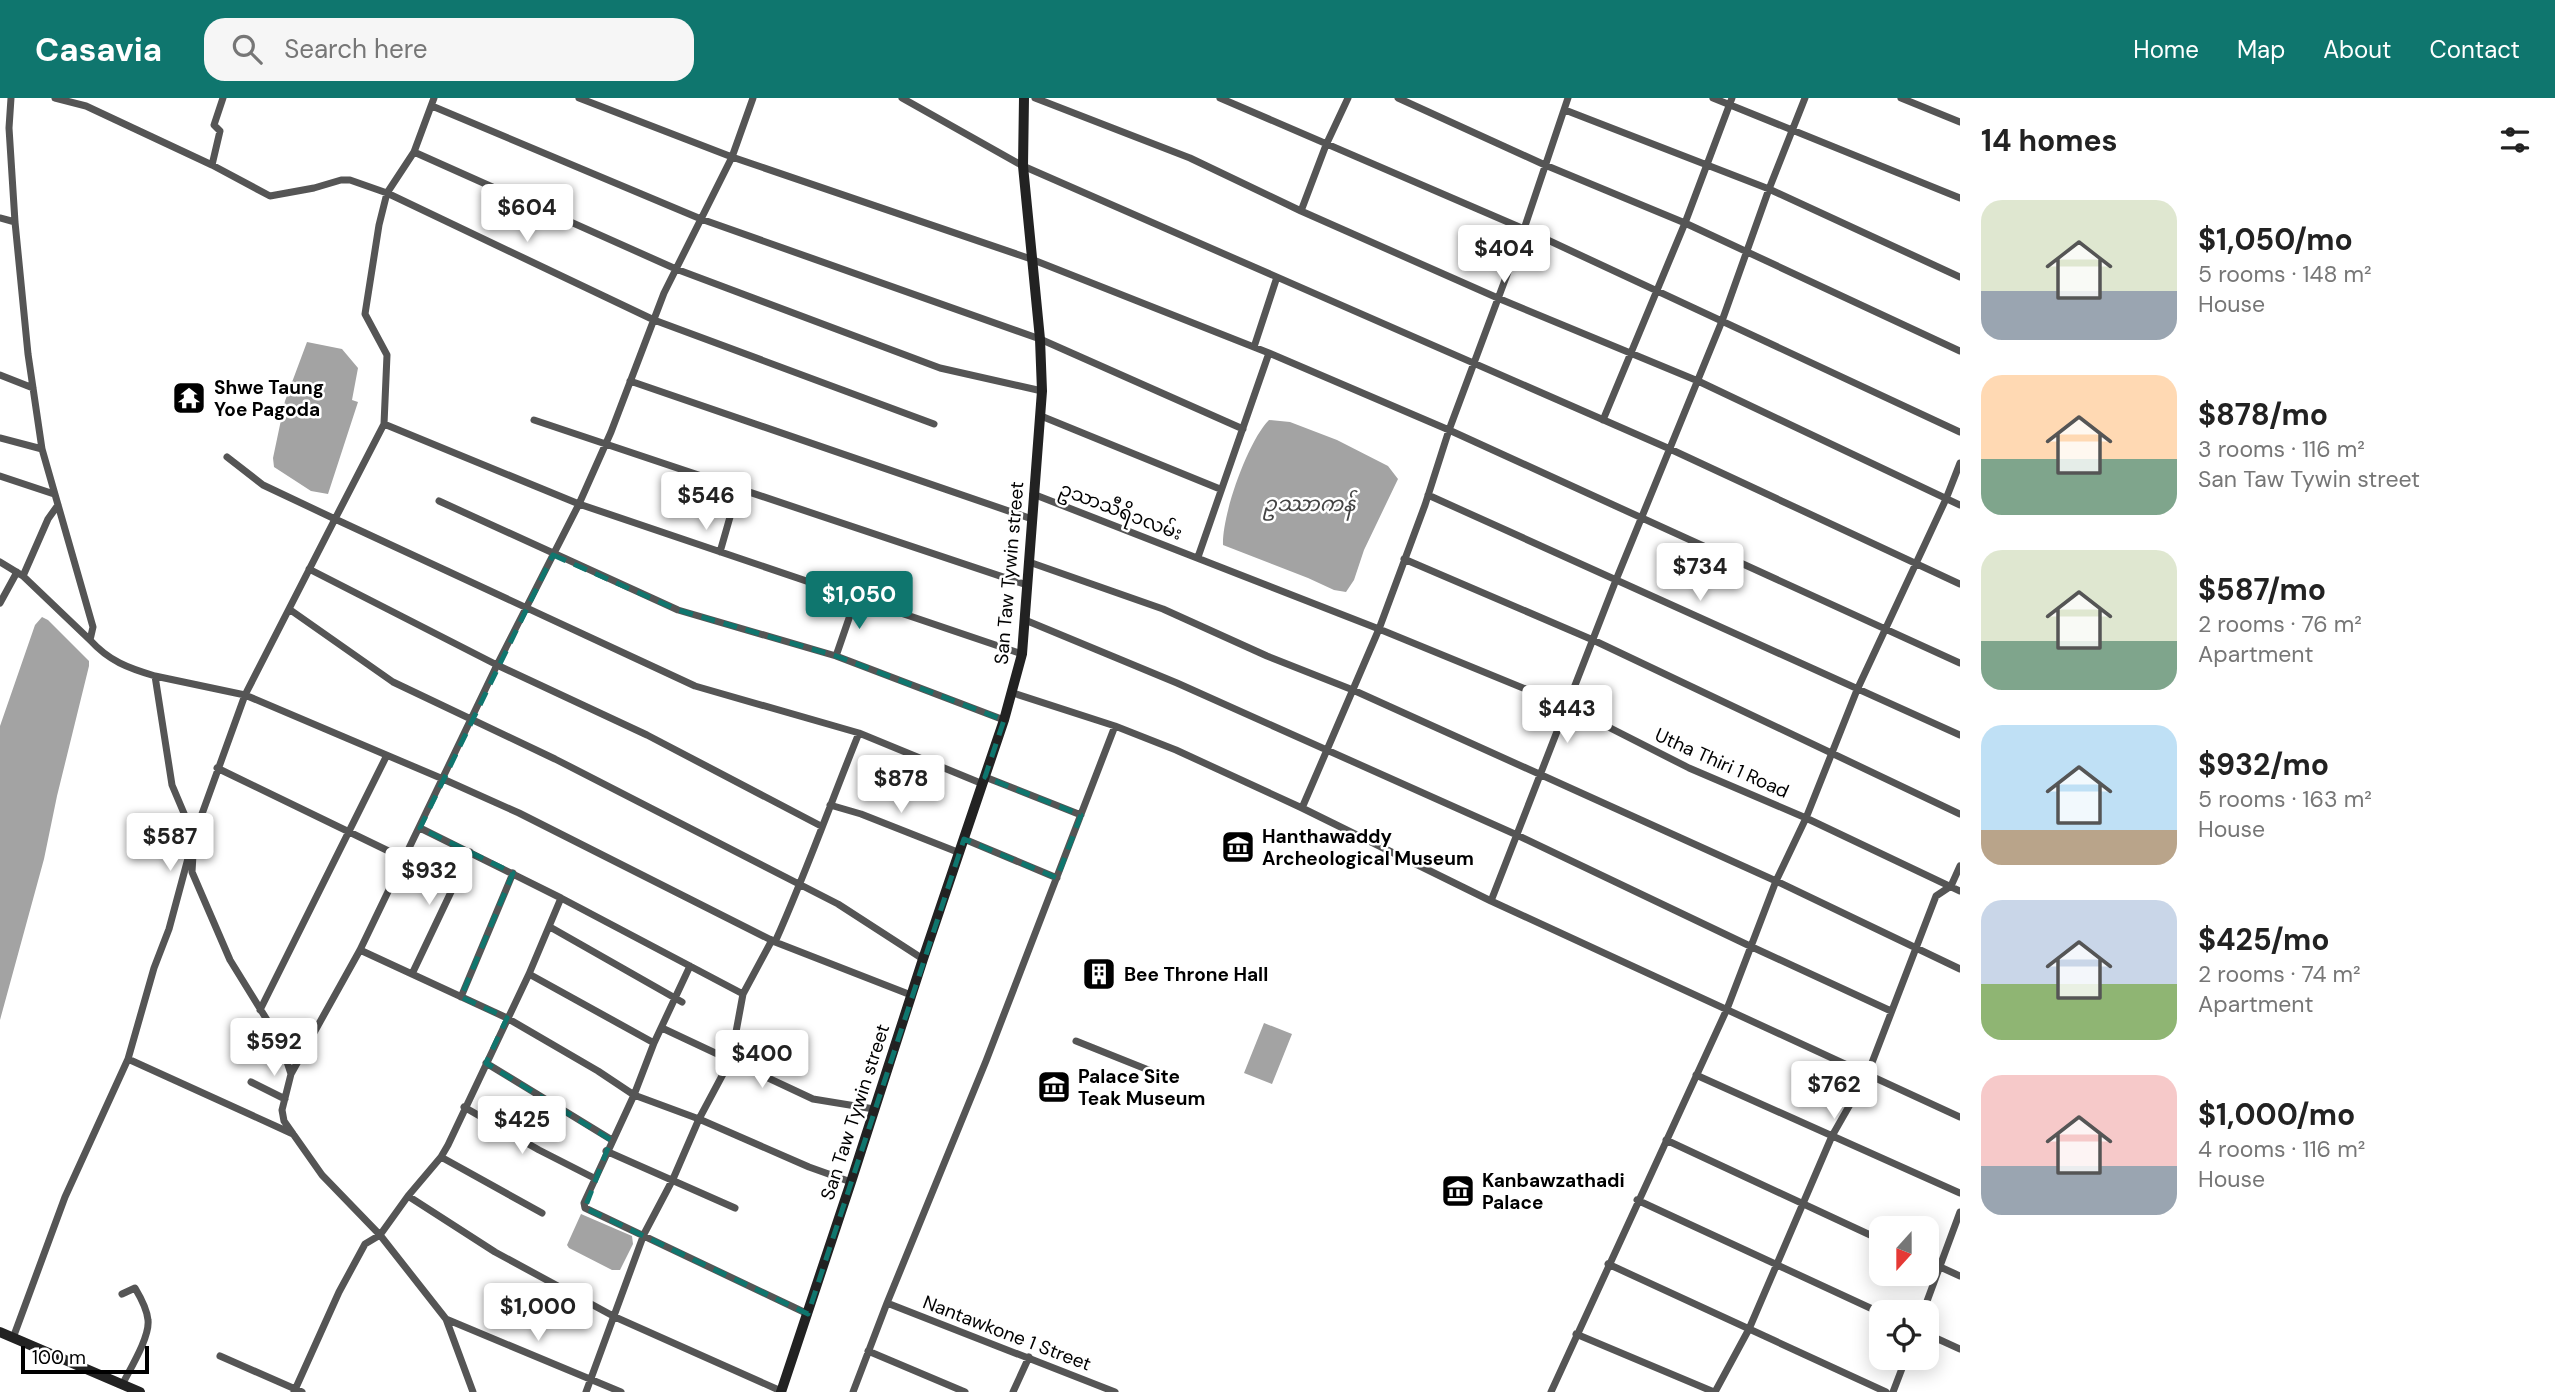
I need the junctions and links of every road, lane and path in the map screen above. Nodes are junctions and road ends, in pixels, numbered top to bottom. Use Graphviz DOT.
graph roads {
  1 [pos="10,98"];
  2 [pos="55,98"];
  3 [pos="223,98"];
  4 [pos="579,98"];
  5 [pos="753,98"];
  6 [pos="902,98"];
  7 [pos="1024,98"];
  8 [pos="1035,98"];
  9 [pos="1220,98"];
  10 [pos="1348,98"];
  11 [pos="1398,98"];
  12 [pos="1568,98"];
  13 [pos="1713,98"];
  14 [pos="1805,98"];
  15 [pos="1902,98"];
  16 [pos="1730,101"];
  17 [pos="433,102"];
  18 [pos="1565,110"];
  19 [pos="1960,122"];
  20 [pos="0,126"];
  21 [pos="9,128"];
  22 [pos="1792,129"];
  23 [pos="1326,145"];
  24 [pos="414,152"];
  25 [pos="732,157"];
  26 [pos="212,165"];
  27 [pos="1545,165"];
  28 [pos="1707,165"];
  29 [pos="1023,166"];
  30 [pos="1769,189"];
  31 [pos="387,193"];
  32 [pos="1960,198"];
  33 [pos="1301,211"];
  34 [pos="0,218"];
  35 [pos="701,219"];
  36 [pos="15,222"];
  37 [pos="1685,223"];
  38 [pos="1524,229"];
  39 [pos="1748,253"];
  40 [pos="1031,259"];
  41 [pos="676,269"];
  42 [pos="1276,277"];
  43 [pos="1960,277"];
  44 [pos="1657,291"];
  45 [pos="1500,299"];
  46 [pos="654,320"];
  47 [pos="1722,321"];
  48 [pos="1040,339"];
  49 [pos="1254,347"];
  50 [pos="1960,351"];
  51 [pos="1269,354"];
  52 [pos="1632,354"];
  53 [pos="1474,364"];
  54 [pos="0,375"];
  55 [pos="629,381"];
  56 [pos="1698,382"];
  57 [pos="33,388"];
  58 [pos="1042,391"];
  59 [pos="1041,416"];
  60 [pos="534,420"];
  61 [pos="1603,420"];
  62 [pos="384,424"];
  63 [pos="934,424"];
  64 [pos="1243,429"];
  65 [pos="1449,430"];
  66 [pos="1960,432"];
  67 [pos="0,438"];
  68 [pos="604,444"];
  69 [pos="42,449"];
  70 [pos="1670,449"];
  71 [pos="228,457"];
  72 [pos="1960,463"];
  73 [pos="0,476"];
  74 [pos="738,489"];
  75 [pos="1220,489"];
  76 [pos="54,494"];
  77 [pos="1033,494"];
  78 [pos="1429,495"];
  79 [pos="1946,499"];
  80 [pos="439,501"];
  81 [pos="579,504"];
  82 [pos="58,505"];
  83 [pos="1960,505"];
  84 [pos="1642,518"];
  85 [pos="335,519"];
  86 [pos="1032,519"];
  87 [pos="720,552"];
  88 [pos="553,555"];
  89 [pos="1198,557"];
  90 [pos="1404,559"];
  91 [pos="0,562"];
  92 [pos="1029,562"];
  93 [pos="1916,565"];
  94 [pos="309,569"];
  95 [pos="20,574"];
  96 [pos="1616,580"];
  97 [pos="1027,584"];
  98 [pos="1960,584"];
  99 [pos="856,598"];
  100 [pos="0,603"];
  101 [pos="289,609"];
  102 [pos="525,609"];
  103 [pos="1025,620"];
  104 [pos="1379,629"];
  105 [pos="1886,631"];
  106 [pos="90,640"];
  107 [pos="1593,640"];
  108 [pos="1022,654"];
  109 [pos="836,656"];
  110 [pos="1960,663"];
  111 [pos="497,666"];
  112 [pos="155,676"];
  113 [pos="1353,690"];
  114 [pos="1857,690"];
  115 [pos="1013,693"];
  116 [pos="245,695"];
  117 [pos="1567,706"];
  118 [pos="471,720"];
  119 [pos="1004,720"];
  120 [pos="1115,726"];
  121 [pos="859,733"];
  122 [pos="1960,735"];
  123 [pos="1329,751"];
  124 [pos="1831,752"];
  125 [pos="386,757"];
  126 [pos="217,768"];
  127 [pos="1540,776"];
  128 [pos="443,779"];
  129 [pos="984,781"];
  130 [pos="830,805"];
  131 [pos="1302,808"];
  132 [pos="1960,814"];
  133 [pos="1081,815"];
  134 [pos="1807,818"];
  135 [pos="821,826"];
  136 [pos="420,828"];
  137 [pos="349,832"];
  138 [pos="1517,835"];
  139 [pos="194,837"];
  140 [pos="964,839"];
  141 [pos="470,852"];
  142 [pos="960,853"];
  143 [pos="405,859"];
  144 [pos="1960,866"];
  145 [pos="513,873"];
  146 [pos="1057,878"];
  147 [pos="1776,881"];
  148 [pos="800,886"];
  149 [pos="1951,887"];
  150 [pos="1960,891"];
  151 [pos="561,898"];
  152 [pos="1492,901"];
  153 [pos="550,927"];
  154 [pos="774,941"];
  155 [pos="1752,947"];
  156 [pos="1914,948"];
  157 [pos="360,950"];
  158 [pos="923,959"];
  159 [pos="690,965"];
  160 [pos="1960,969"];
  161 [pos="412,974"];
  162 [pos="529,974"];
  163 [pos="743,994"];
  164 [pos="911,995"];
  165 [pos="461,997"];
  166 [pos="679,1000"];
  167 [pos="1727,1009"];
  168 [pos="260,1010"];
  169 [pos="1891,1011"];
  170 [pos="507,1018"];
  171 [pos="662,1028"];
  172 [pos="1076,1041"];
  173 [pos="654,1043"];
  174 [pos="128,1059"];
  175 [pos="730,1059"];
  176 [pos="486,1063"];
  177 [pos="1156,1073"];
  178 [pos="1868,1073"];
  179 [pos="291,1074"];
  180 [pos="1696,1075"];
  181 [pos="251,1082"];
  182 [pos="634,1095"];
  183 [pos="285,1099"];
  184 [pos="464,1107"];
  185 [pos="874,1109"];
  186 [pos="1960,1118"];
  187 [pos="699,1119"];
  188 [pos="293,1135"];
  189 [pos="1832,1136"];
  190 [pos="612,1140"];
  191 [pos="1666,1140"];
  192 [pos="606,1151"];
  193 [pos="441,1157"];
  194 [pos="594,1178"];
  195 [pos="673,1179"];
  196 [pos="851,1182"];
  197 [pos="1960,1194"];
  198 [pos="408,1196"];
  199 [pos="1637,1200"];
  200 [pos="1802,1203"];
  201 [pos="735,1208"];
  202 [pos="1960,1212"];
  203 [pos="542,1213"];
  204 [pos="644,1234"];
  205 [pos="1869,1234"];
  206 [pos="380,1235"];
  207 [pos="1608,1264"];
  208 [pos="1777,1265"];
  209 [pos="1939,1267"];
  210 [pos="1960,1276"];
  211 [pos="122,1294"];
  212 [pos="887,1303"];
  213 [pos="1869,1307"];
  214 [pos="808,1314"];
  215 [pos="615,1317"];
  216 [pos="446,1319"];
  217 [pos="1749,1329"];
  218 [pos="0,1332"];
  219 [pos="1576,1334"];
  220 [pos="13,1338"];
  221 [pos="1939,1339"];
  222 [pos="1960,1349"];
  223 [pos="868,1351"];
  224 [pos="220,1356"];
  225 [pos="1029,1357"];
  226 [pos="1901,1370"];
  227 [pos="590,1381"];
  228 [pos="122,1385"];
  229 [pos="297,1391"];
  230 [pos="781,1391"];
  231 [pos="139,1392"];
  232 [pos="473,1392"];
  233 [pos="586,1392"];
  234 [pos="621,1392"];
  235 [pos="853,1392"];
  236 [pos="965,1392"];
  237 [pos="1013,1392"];
  238 [pos="1115,1392"];
  239 [pos="1552,1392"];
  240 [pos="1714,1392"];
  241 [pos="1886,1392"];
  242 [pos="1893,1392"];
  1 -- 21 [label="street"];
  2 -- 26 [label="street"];
  3 -- 26 [label="street"];
  4 -- 25 [label="street"];
  5 -- 25 [label="street"];
  6 -- 29 [label="street"];
  7 -- 29 [label="street, San Taw Tywin street"];
  8 -- 33 [label="street"];
  9 -- 23 [label="street"];
  10 -- 23 [label="street"];
  11 -- 27 [label="street"];
  12 -- 18 [label="street"];
  13 -- 16 [label="street"];
  14 -- 22 [label="street"];
  15 -- 19 [label="street"];
  16 -- 22 [label="street"];
  16 -- 28 [label="street"];
  17 -- 24 [label="street"];
  17 -- 35 [label="street"];
  18 -- 27 [label="street"];
  18 -- 28 [label="street"];
  20 -- 21 [label="street"];
  21 -- 36 [label="street"];
  22 -- 30 [label="street"];
  22 -- 32 [label="street"];
  23 -- 33 [label="street"];
  23 -- 38 [label="street"];
  24 -- 31 [label="street"];
  24 -- 41 [label="street"];
  25 -- 35 [label="street"];
  25 -- 40 [label="street"];
  26 -- 31 [label="street"];
  27 -- 37 [label="street"];
  27 -- 38 [label="street"];
  28 -- 30 [label="street"];
  28 -- 37 [label="street"];
  29 -- 40 [label="street, San Taw Tywin street"];
  29 -- 42 [label="street"];
  30 -- 39 [label="street"];
  30 -- 43 [label="street"];
  31 -- 46 [label="street"];
  31 -- 62 [label="street"];
  33 -- 45 [label="street"];
  34 -- 36 [label="street"];
  35 -- 41 [label="street"];
  35 -- 48 [label="street"];
  36 -- 57 [label="street"];
  37 -- 39 [label="street"];
  37 -- 44 [label="street"];
  38 -- 44 [label="street"];
  38 -- 45 [label="street"];
  39 -- 47 [label="street"];
  39 -- 50 [label="street"];
  40 -- 48 [label="street, San Taw Tywin street"];
  40 -- 49 [label="street"];
  41 -- 46 [label="street"];
  41 -- 58 [label="street"];
  42 -- 49 [label="street"];
  42 -- 53 [label="street"];
  44 -- 47 [label="street"];
  44 -- 52 [label="street"];
  45 -- 52 [label="street"];
  45 -- 53 [label="street"];
  46 -- 55 [label="street"];
  46 -- 63 [label="street"];
  47 -- 56 [label="street"];
  47 -- 66 [label="street"];
  48 -- 58 [label="street, San Taw Tywin street"];
  48 -- 64 [label="street"];
  49 -- 51 [label="street"];
  51 -- 64 [label="street"];
  51 -- 65 [label="street"];
  52 -- 56 [label="street"];
  52 -- 61 [label="street"];
  53 -- 61 [label="street"];
  53 -- 65 [label="street"];
  54 -- 57 [label="street"];
  55 -- 68 [label="street"];
  55 -- 86 [label="street"];
  56 -- 70 [label="street"];
  56 -- 79 [label="street"];
  57 -- 69 [label="street"];
  58 -- 59 [label="street, San Taw Tywin street"];
  59 -- 75 [label="street"];
  59 -- 77 [label="street, San Taw Tywin street"];
  60 -- 68 [label="street"];
  61 -- 70 [label="street"];
  62 -- 81 [label="street"];
  62 -- 85 [label="street"];
  64 -- 75 [label="street"];
  65 -- 78 [label="street"];
  65 -- 84 [label="street"];
  67 -- 69 [label="street"];
  68 -- 74 [label="street"];
  68 -- 81 [label="street"];
  69 -- 76 [label="street"];
  70 -- 84 [label="street"];
  70 -- 93 [label="street"];
  71 -- 85 [label="street"];
  72 -- 79 [label="street"];
  73 -- 76 [label="street"];
  74 -- 87 [label="street"];
  74 -- 97 [label="street"];
  75 -- 89 [label="street"];
  76 -- 82 [label="street"];
  77 -- 86 [label="street, San Taw Tywin street"];
  77 -- 89 [label="street, ဥသာသီရိ၁လမ်း"];
  78 -- 90 [label="street"];
  78 -- 96 [label="street"];
  79 -- 83 [label="street"];
  79 -- 93 [label="street"];
  80 -- 88 [label="street"];
  81 -- 87 [label="street"];
  81 -- 88 [label="street"];
  82 -- 95 [label="street"];
  82 -- 106 [label="street"];
  84 -- 96 [label="street"];
  84 -- 105 [label="street"];
  85 -- 94 [label="street"];
  85 -- 102 [label="street"];
  86 -- 92 [label="street, San Taw Tywin street"];
  87 -- 99 [label="street"];
  88 -- 102 [label="street"];
  88 -- 109 [label="street"];
  89 -- 104 [label="street, Utha Thiri 1 Road"];
  90 -- 104 [label="street"];
  90 -- 107 [label="street"];
  91 -- 95 [label="street"];
  92 -- 97 [label="street, San Taw Tywin street"];
  92 -- 113 [label="street"];
  93 -- 98 [label="street"];
  93 -- 105 [label="street"];
  94 -- 101 [label="street"];
  94 -- 111 [label="street"];
  95 -- 100 [label="street"];
  95 -- 106 [label="street"];
  96 -- 107 [label="street"];
  96 -- 114 [label="street"];
  97 -- 103 [label="street, San Taw Tywin street"];
  99 -- 108 [label="street"];
  99 -- 109 [label="street"];
  101 -- 116 [label="street"];
  101 -- 118 [label="street"];
  102 -- 111 [label="street"];
  102 -- 121 [label="street"];
  103 -- 108 [label="street, San Taw Tywin street"];
  103 -- 123 [label="street"];
  104 -- 113 [label="street"];
  104 -- 117 [label="street, Utha Thiri 1 Road"];
  105 -- 110 [label="street"];
  105 -- 114 [label="street"];
  106 -- 112 [label="street"];
  107 -- 117 [label="street"];
  107 -- 124 [label="street"];
  108 -- 115 [label="street, San Taw Tywin street"];
  109 -- 119 [label="street"];
  111 -- 118 [label="street"];
  111 -- 135 [label="street"];
  112 -- 116 [label="street"];
  112 -- 139 [label="street"];
  113 -- 123 [label="street"];
  113 -- 127 [label="street"];
  114 -- 122 [label="street"];
  114 -- 124 [label="street"];
  115 -- 119 [label="street, San Taw Tywin street"];
  115 -- 120 [label="street"];
  116 -- 125 [label="street"];
  116 -- 126 [label="street"];
  117 -- 127 [label="street"];
  117 -- 134 [label="street, Utha Thiri 1 Road"];
  118 -- 128 [label="street"];
  118 -- 148 [label="street"];
  119 -- 129 [label="street, San Taw Tywin street"];
  120 -- 131 [label="street"];
  120 -- 133 [label="street"];
  121 -- 129 [label="street"];
  121 -- 130 [label="street"];
  123 -- 131 [label="street"];
  123 -- 138 [label="street"];
  124 -- 132 [label="street"];
  124 -- 134 [label="street"];
  125 -- 128 [label="street"];
  125 -- 137 [label="street"];
  126 -- 137 [label="street"];
  126 -- 139 [label="street"];
  127 -- 138 [label="street"];
  127 -- 147 [label="street"];
  128 -- 136 [label="street"];
  128 -- 154 [label="street"];
  129 -- 133 [label="street"];
  129 -- 140 [label="street, San Taw Tywin street"];
  130 -- 135 [label="street"];
  130 -- 142 [label="street"];
  131 -- 152 [label="street"];
  133 -- 146 [label="street"];
  134 -- 147 [label="street"];
  134 -- 149 [label="street, Utha Thiri 1 Road"];
  135 -- 148 [label="street"];
  136 -- 141 [label="street"];
  136 -- 143 [label="street"];
  137 -- 143 [label="street"];
  137 -- 168 [label="street"];
  138 -- 152 [label="street"];
  138 -- 155 [label="street"];
  139 -- 168 [label="street"];
  139 -- 174 [label="street"];
  140 -- 142 [label="street, San Taw Tywin street"];
  140 -- 146 [label="street"];
  141 -- 145 [label="street"];
  141 -- 161 [label="street"];
  142 -- 158 [label="street, San Taw Tywin street"];
  143 -- 157 [label="street"];
  144 -- 149 [label="street"];
  145 -- 151 [label="street"];
  145 -- 165 [label="street"];
  146 -- 212 [label="street"];
  147 -- 155 [label="street"];
  147 -- 156 [label="street"];
  148 -- 154 [label="street"];
  148 -- 158 [label="street"];
  149 -- 150 [label="street, Utha Thiri 1 Road"];
  149 -- 156 [label="street"];
  151 -- 153 [label="street"];
  151 -- 159 [label="street"];
  152 -- 167 [label="street"];
  153 -- 162 [label="street"];
  153 -- 166 [label="street"];
  154 -- 163 [label="street"];
  154 -- 164 [label="street"];
  155 -- 167 [label="street"];
  155 -- 169 [label="street"];
  156 -- 160 [label="street"];
  156 -- 169 [label="street"];
  157 -- 161 [label="street"];
  157 -- 179 [label="street"];
  158 -- 164 [label="street, San Taw Tywin street"];
  159 -- 163 [label="street"];
  159 -- 166 [label="street"];
  161 -- 165 [label="street"];
  162 -- 170 [label="street"];
  162 -- 173 [label="street"];
  163 -- 175 [label="street"];
  164 -- 185 [label="street, San Taw Tywin street"];
  165 -- 170 [label="street"];
  166 -- 171 [label="street"];
  167 -- 178 [label="street"];
  167 -- 180 [label="street"];
  168 -- 179 [label="street"];
  169 -- 178 [label="street"];
  170 -- 176 [label="street"];
  170 -- 182 [label="street"];
  171 -- 173 [label="street"];
  171 -- 175 [label="street"];
  172 -- 177 [label="street"];
  173 -- 182 [label="street"];
  174 -- 188 [label="street"];
  174 -- 220 [label="street"];
  175 -- 185 [label="street"];
  175 -- 187 [label="street"];
  176 -- 184 [label="street"];
  176 -- 190 [label="street"];
  178 -- 186 [label="street"];
  178 -- 189 [label="street"];
  179 -- 183 [label="street"];
  180 -- 189 [label="street"];
  180 -- 191 [label="street"];
  181 -- 183 [label="street"];
  182 -- 187 [label="street"];
  182 -- 190 [label="street"];
  183 -- 188 [label="street"];
  184 -- 193 [label="street"];
  184 -- 194 [label="street"];
  185 -- 196 [label="street, San Taw Tywin street"];
  187 -- 195 [label="street"];
  187 -- 196 [label="street"];
  188 -- 206 [label="street"];
  189 -- 197 [label="street"];
  189 -- 200 [label="street"];
  190 -- 192 [label="street"];
  191 -- 199 [label="street"];
  191 -- 200 [label="street"];
  192 -- 194 [label="street"];
  192 -- 195 [label="street"];
  193 -- 198 [label="street"];
  193 -- 203 [label="street"];
  194 -- 204 [label="street"];
  195 -- 201 [label="street"];
  195 -- 204 [label="street"];
  196 -- 214 [label="street, San Taw Tywin street"];
  198 -- 206 [label="street"];
  198 -- 215 [label="street"];
  199 -- 207 [label="street"];
  199 -- 208 [label="street"];
  200 -- 205 [label="street"];
  200 -- 208 [label="street"];
  202 -- 209 [label="street"];
  204 -- 214 [label="street"];
  204 -- 215 [label="street"];
  206 -- 216 [label="street"];
  206 -- 229 [label="street"];
  207 -- 217 [label="street"];
  207 -- 219 [label="street"];
  208 -- 213 [label="street"];
  208 -- 217 [label="street"];
  209 -- 210 [label="street"];
  211 -- 228 [label="street"];
  212 -- 223 [label="street"];
  212 -- 225 [label="street, Nantawkone 1 Street"];
  214 -- 230 [label="street, San Taw Tywin street"];
  215 -- 227 [label="street"];
  215 -- 230 [label="street"];
  216 -- 227 [label="street"];
  216 -- 232 [label="street"];
  217 -- 240 [label="street"];
  217 -- 241 [label="street"];
  218 -- 220 [label="street"];
  219 -- 239 [label="street"];
  219 -- 240 [label="street"];
  220 -- 228 [label="street"];
  221 -- 222 [label="street"];
  223 -- 235 [label="street"];
  223 -- 236 [label="street"];
  224 -- 229 [label="street"];
  225 -- 237 [label="street"];
  225 -- 238 [label="street, Nantawkone 1 Street"];
  226 -- 242 [label="street"];
  227 -- 233 [label="street"];
  227 -- 234 [label="street"];
  228 -- 231 [label="street"];
}
